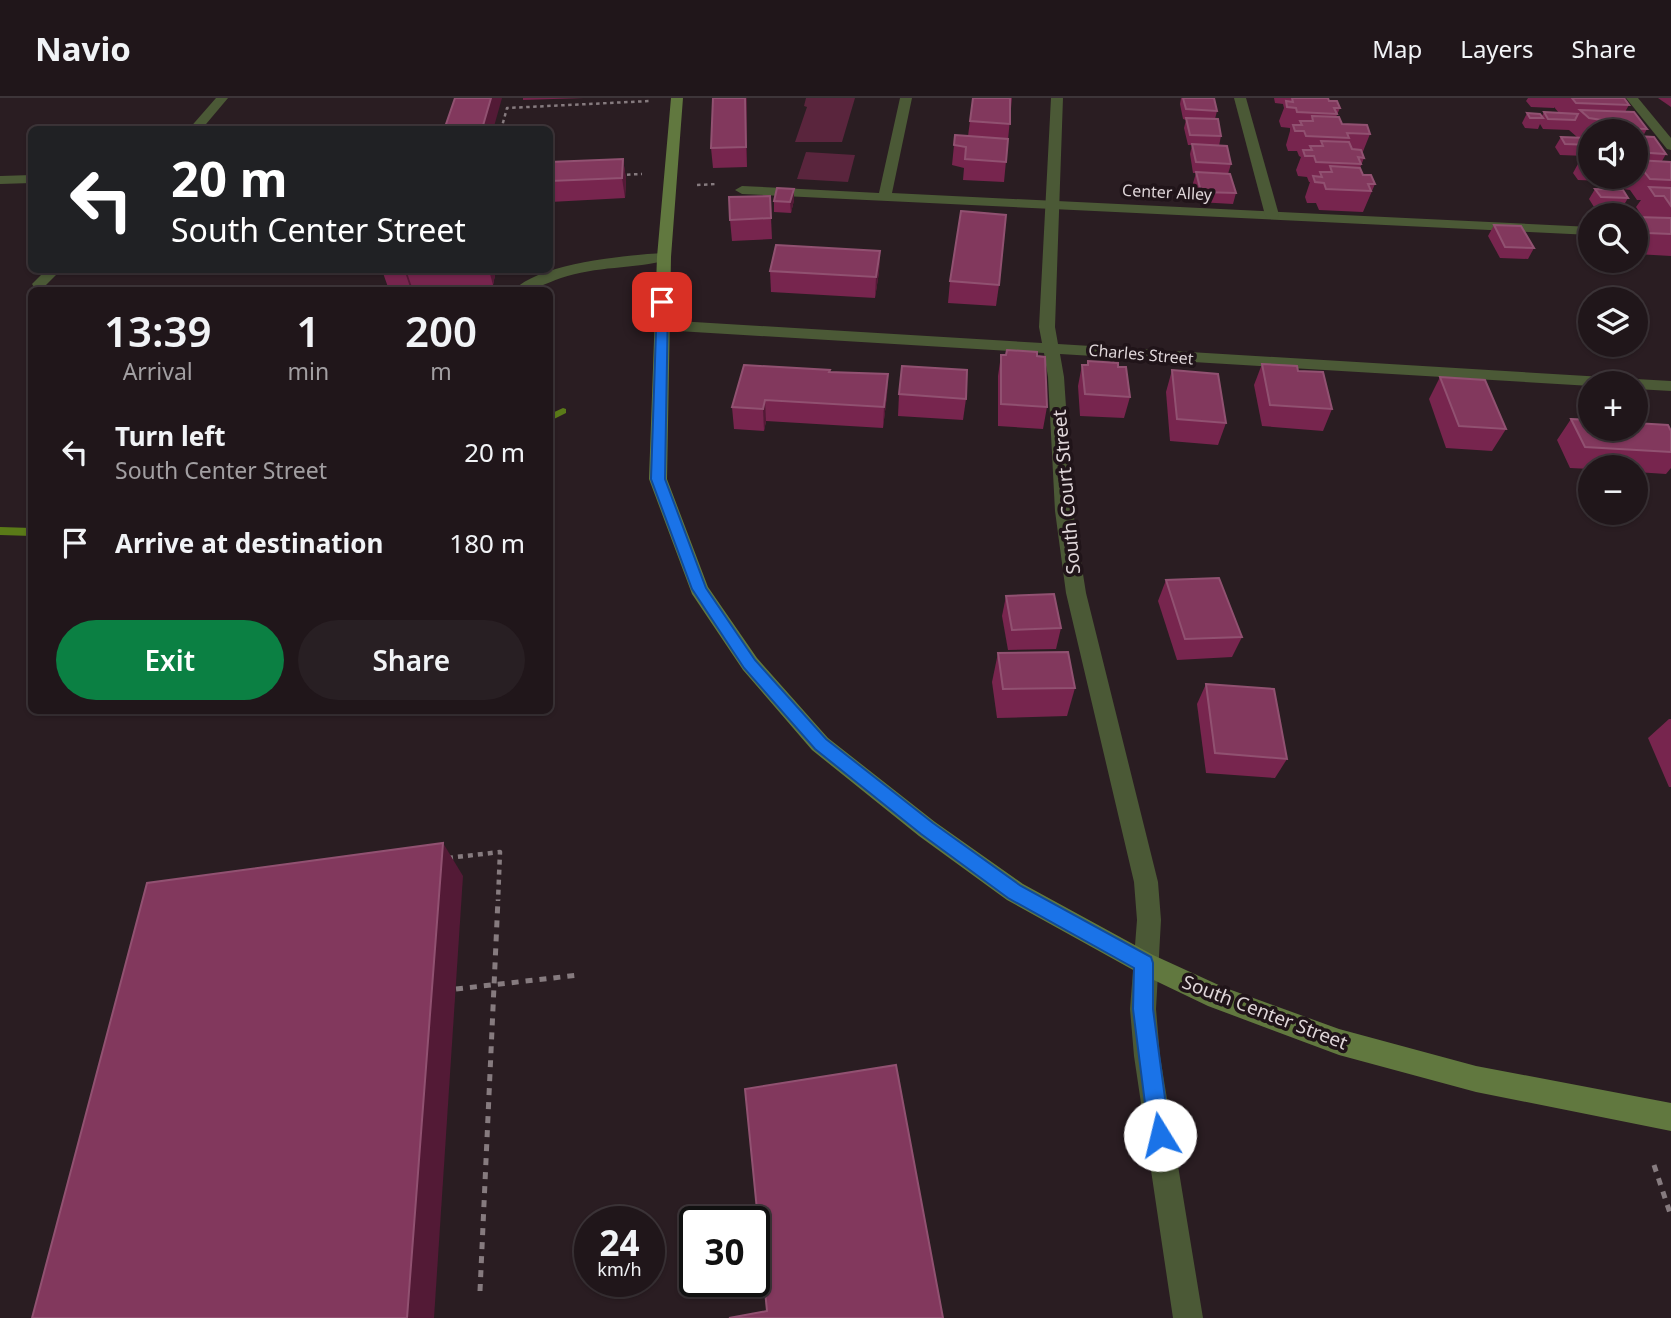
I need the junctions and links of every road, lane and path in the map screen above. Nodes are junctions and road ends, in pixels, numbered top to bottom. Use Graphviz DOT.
graph roads {
  1 [pos="222,98"];
  2 [pos="677,98"];
  3 [pos="906,98"];
  4 [pos="1056,98"];
  5 [pos="1240,98"];
  6 [pos="1633,98"];
  7 [pos="651,101"];
  8 [pos="198,126"];
  9 [pos="502,126"];
  10 [pos="1671,146"];
  11 [pos="642,174"];
  12 [pos="615,175"];
  13 [pos="28,179"];
  14 [pos="0,180"];
  15 [pos="721,184"];
  16 [pos="696,185"];
  17 [pos="742,190"];
  18 [pos="885,197"];
  19 [pos="1052,204"];
  20 [pos="1272,215"];
  21 [pos="1578,230"];
  22 [pos="664,257"];
  23 [pos="51,273"];
  24 [pos="39,284"];
  25 [pos="528,287"];
  26 [pos="661,325"];
  27 [pos="1050,347"];
  28 [pos="1578,381"];
  29 [pos="1648,385"];
  30 [pos="1671,386"];
  31 [pos="444,859"];
  32 [pos="1144,963"];
  33 [pos="579,975"];
  34 [pos="494,985"];
  35 [pos="456,989"];
  36 [pos="1671,1117"];
  37 [pos="1654,1165"];
  38 [pos="1671,1216"];
  39 [pos="480,1291"];
  40 [pos="1188,1318"];
  1 -- 8 [label="street"];
  2 -- 22 [label="street, South Center Street"];
  3 -- 18 [label="street"];
  4 -- 19 [label="street, South Court Street"];
  5 -- 20 [label="street"];
  6 -- 10 [label="street"];
  7 -- 9 [label="path"];
  11 -- 12 [label="path"];
  13 -- 14 [label="street"];
  15 -- 16 [label="path"];
  17 -- 18 [label="street, Center Alley"];
  18 -- 19 [label="street, Center Alley"];
  19 -- 20 [label="street, Center Alley"];
  19 -- 27 [label="street, South Court Street"];
  20 -- 21 [label="street, Center Alley"];
  22 -- 25 [label="street"];
  22 -- 26 [label="street, South Center Street"];
  23 -- 24 [label="street"];
  26 -- 27 [label="street, Charles Street"];
  26 -- 32 [label="street, South Center Street"];
  27 -- 28 [label="street, Charles Street"];
  27 -- 32 [label="street, South Court Street"];
  29 -- 30 [label="street"];
  31 -- 34 [label="path"];
  32 -- 36 [label="street, South Center Street"];
  32 -- 40 [label="street, South Court Street"];
  33 -- 34 [label="path"];
  34 -- 35 [label="path"];
  34 -- 39 [label="path"];
  37 -- 38 [label="path"];
}
